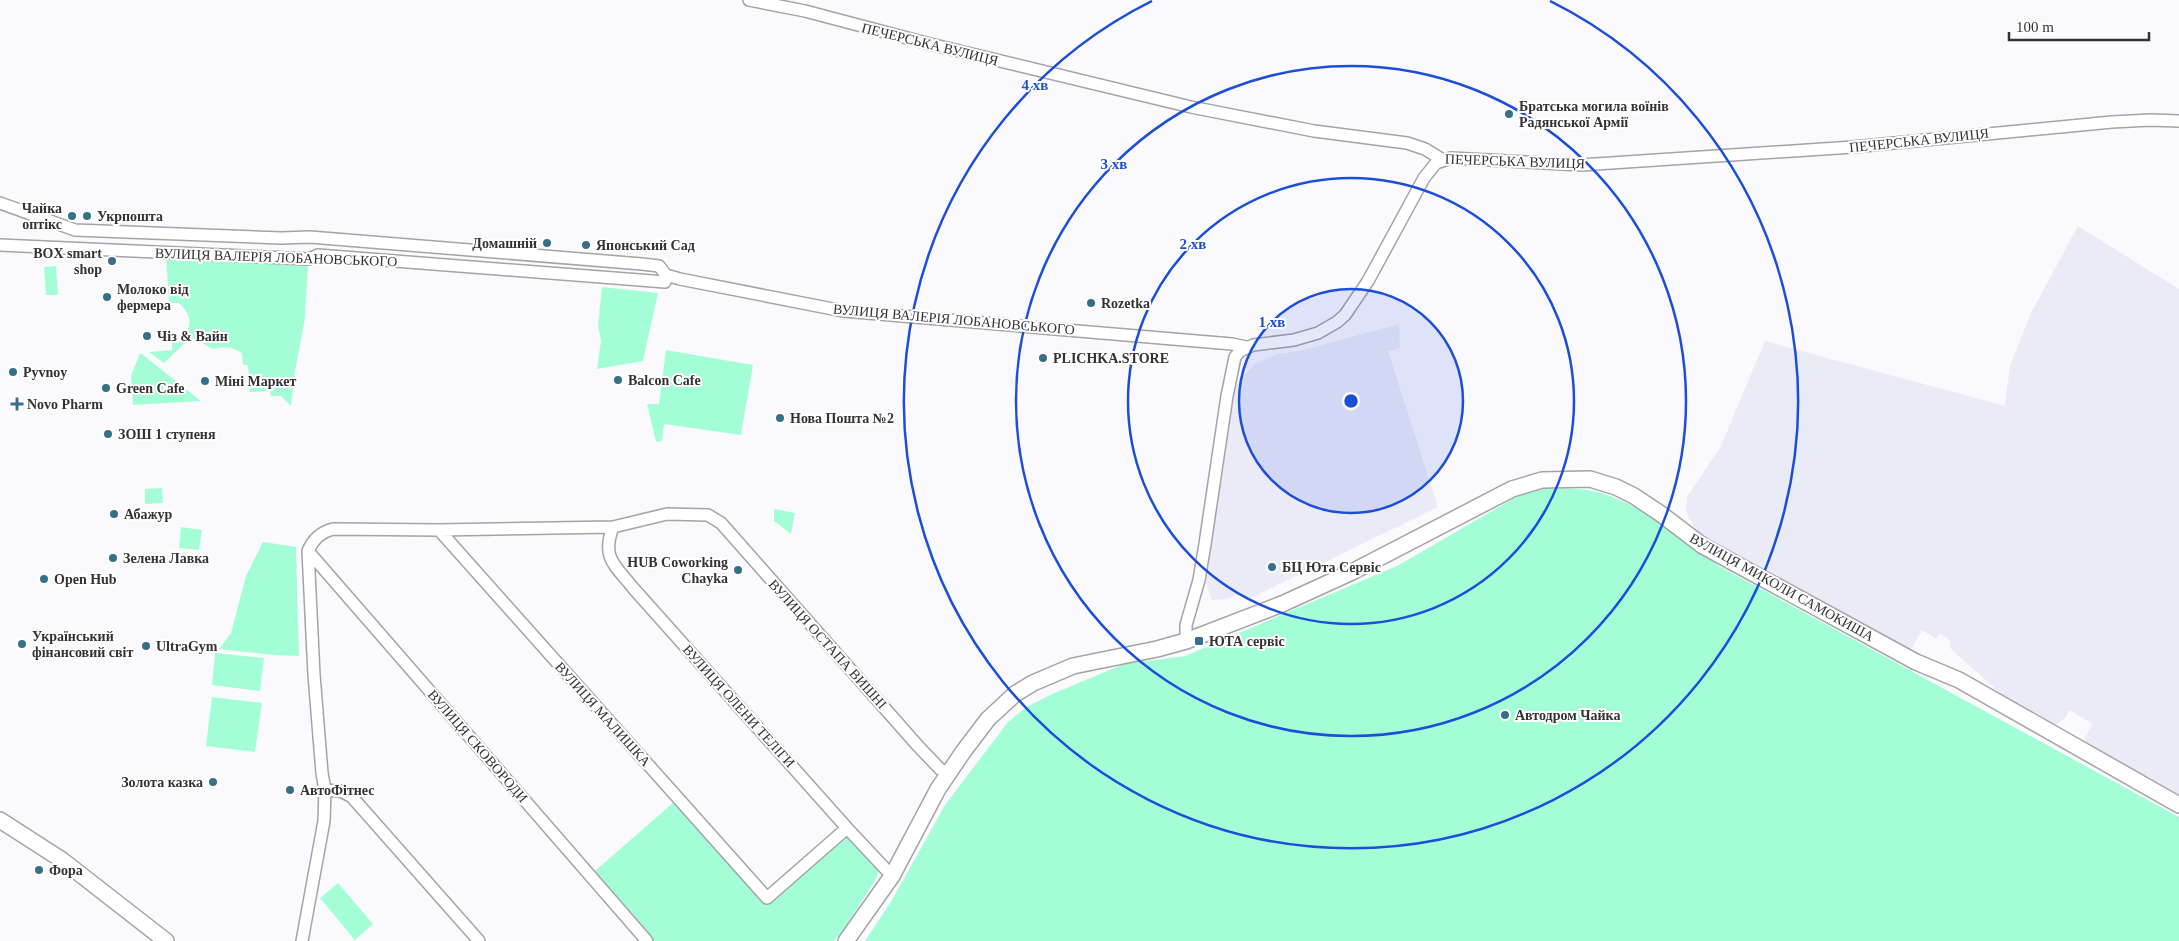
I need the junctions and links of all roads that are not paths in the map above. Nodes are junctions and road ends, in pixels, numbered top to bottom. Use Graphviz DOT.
graph roads {
  1 [pos="749,0"];
  2 [pos="2179,121"];
  3 [pos="1443,160"];
  4 [pos="0,203"];
  5 [pos="0,245"];
  6 [pos="666,275"];
  7 [pos="1246,347"];
  8 [pos="613,527"];
  9 [pos="439,530"];
  10 [pos="308,551"];
  11 [pos="1186,641"];
  12 [pos="949,773"];
  13 [pos="325,790"];
  14 [pos="2179,805"];
  15 [pos="0,820"];
  16 [pos="847,828"];
  17 [pos="892,876"];
  18 [pos="166,941"];
  19 [pos="302,941"];
  20 [pos="479,941"];
  21 [pos="647,941"];
  22 [pos="846,941"];
  1 -- 3 [label="street, ПЕЧЕРСЬКА ВУЛИЦЯ"];
  2 -- 3 [label="street, ПЕЧЕРСЬКА ВУЛИЦЯ"];
  3 -- 7 [label="street, ВУЛИЦЯ ВАЛЕРІЯ ЛОБАНОВСЬКОГО"];
  4 -- 6 [label="street, ВУЛИЦЯ ВАЛЕРІЯ ЛОБАНОВСЬКОГО"];
  5 -- 6 [label="street, ВУЛИЦЯ ВАЛЕРІЯ ЛОБАНОВСЬКОГО"];
  6 -- 7 [label="street, ВУЛИЦЯ ВАЛЕРІЯ ЛОБАНОВСЬКОГО"];
  7 -- 11 [label="street"];
  8 -- 9 [label="street"];
  8 -- 12 [label="street, ВУЛИЦЯ ОСТАПА ВИШНІ"];
  8 -- 16 [label="street, ВУЛИЦЯ ОЛЕНИ ТЕЛІГИ"];
  9 -- 10 [label="street"];
  9 -- 16 [label="street, ВУЛИЦЯ МАЛИШКА"];
  10 -- 13 [label="street"];
  10 -- 21 [label="street, ВУЛИЦЯ СКОВОРОДИ"];
  11 -- 12 [label="street, ВУЛИЦЯ МИКОЛИ САМОКИША"];
  11 -- 14 [label="street, ВУЛИЦЯ МИКОЛИ САМОКИША"];
  12 -- 17 [label="street, ВУЛИЦЯ МИКОЛИ САМОКИША"];
  13 -- 19 [label="street"];
  13 -- 20 [label="street"];
  15 -- 18 [label="street"];
  16 -- 17 [label="street, ВУЛИЦЯ ОЛЕНИ ТЕЛІГИ"];
  17 -- 22 [label="street, ВУЛИЦЯ МИКОЛИ САМОКИША"];
}
